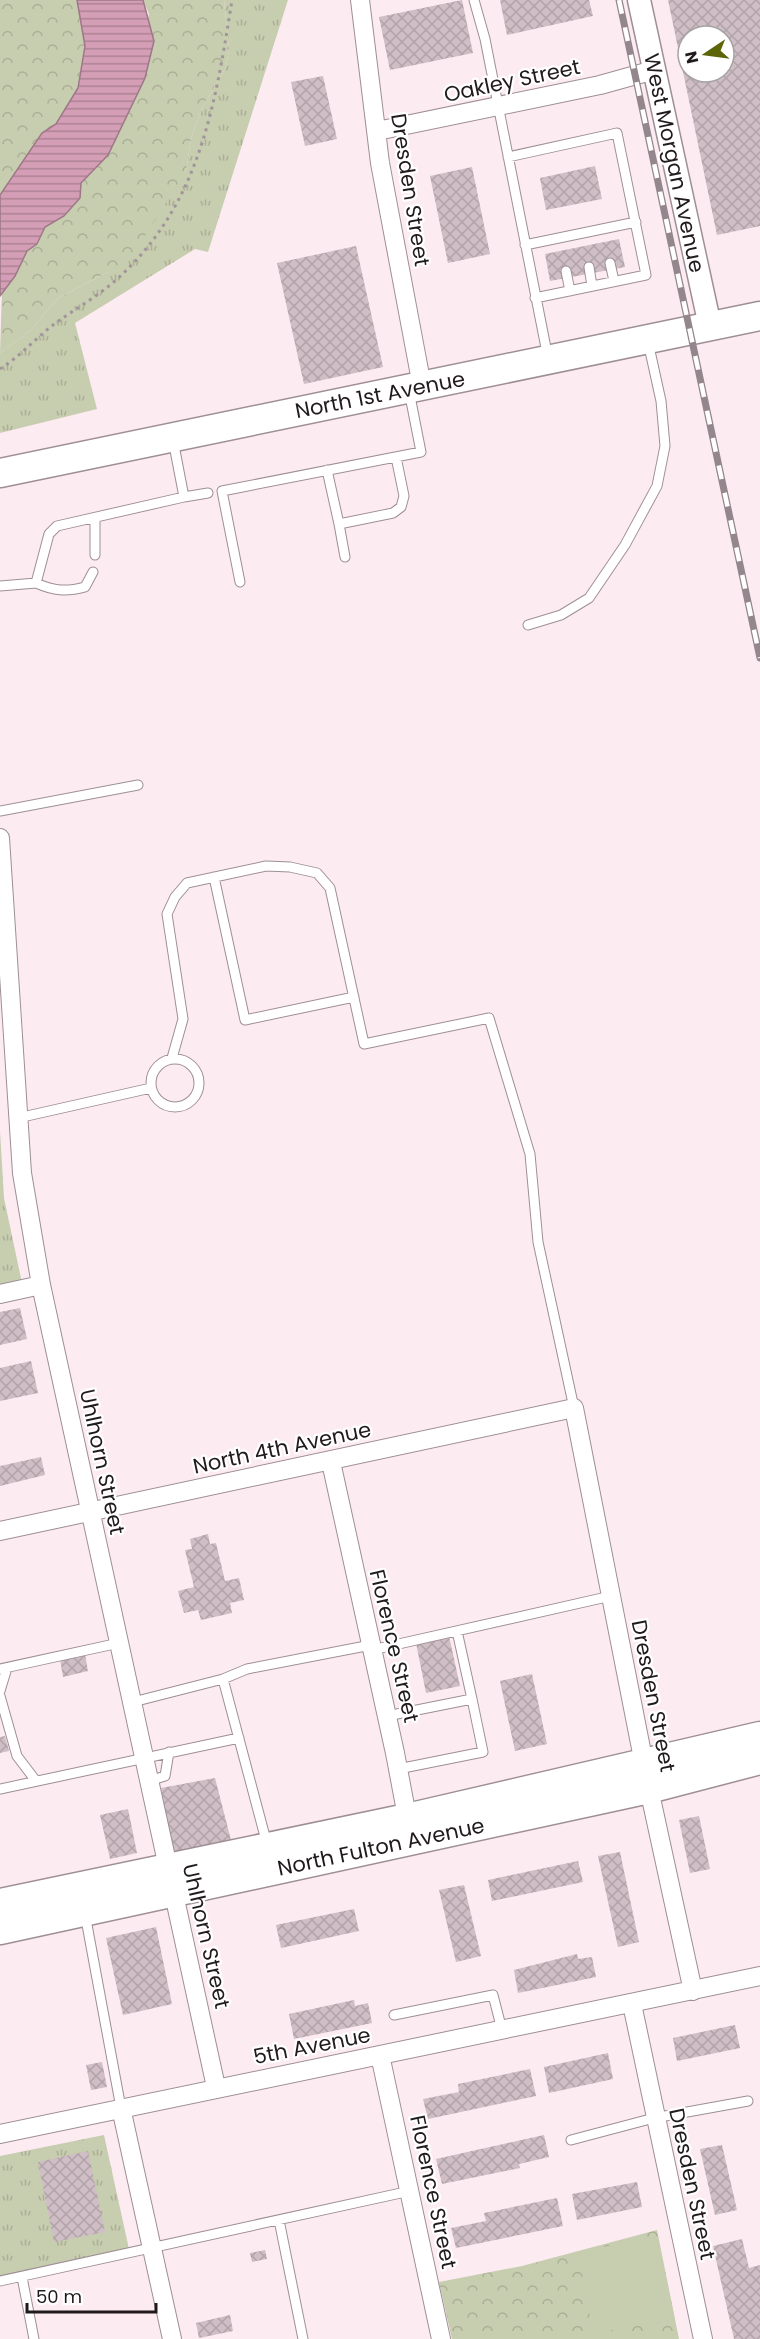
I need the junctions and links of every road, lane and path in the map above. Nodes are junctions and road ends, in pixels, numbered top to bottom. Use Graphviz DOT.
graph roads {
  1 [pos="232,0"];
  2 [pos="360,0"];
  3 [pos="474,0"];
  4 [pos="639,0"];
  5 [pos="654,70"];
  6 [pos="498,107"];
  7 [pos="377,131"];
  8 [pos="508,157"];
  9 [pos="636,222"];
  10 [pos="525,245"];
  11 [pos="610,263"];
  12 [pos="589,267"];
  13 [pos="566,271"];
  14 [pos="614,282"];
  15 [pos="592,286"];
  16 [pos="570,291"];
  17 [pos="535,298"];
  18 [pos="760,316"];
  19 [pos="710,326"];
  20 [pos="648,339"];
  21 [pos="549,360"];
  22 [pos="0,369"];
  23 [pos="415,388"];
  24 [pos="172,437"];
  25 [pos="396,457"];
  26 [pos="327,470"];
  27 [pos="0,473"];
  28 [pos="208,493"];
  29 [pos="184,497"];
  30 [pos="95,518"];
  31 [pos="339,524"];
  32 [pos="95,555"];
  33 [pos="345,557"];
  34 [pos="93,572"];
  35 [pos="240,582"];
  36 [pos="36,583"];
  37 [pos="0,586"];
  38 [pos="528,625"];
  39 [pos="138,785"];
  40 [pos="0,812"];
  41 [pos="0,838"];
  42 [pos="214,877"];
  43 [pos="354,997"];
  44 [pos="172,1058"];
  45 [pos="151,1088"];
  46 [pos="18,1118"];
  47 [pos="41,1285"];
  48 [pos="0,1293"];
  49 [pos="574,1408"];
  50 [pos="331,1462"];
  51 [pos="90,1512"];
  52 [pos="0,1531"];
  53 [pos="611,1596"];
  54 [pos="457,1631"];
  55 [pos="119,1643"];
  56 [pos="372,1647"];
  57 [pos="4,1668"];
  58 [pos="223,1679"];
  59 [pos="0,1691"];
  60 [pos="0,1696"];
  61 [pos="472,1699"];
  62 [pos="133,1702"];
  63 [pos="387,1716"];
  64 [pos="760,1736"];
  65 [pos="239,1738"];
  66 [pos="170,1752"];
  67 [pos="145,1758"];
  68 [pos="760,1760"];
  69 [pos="398,1769"];
  70 [pos="646,1777"];
  71 [pos="149,1780"];
  72 [pos="36,1781"];
  73 [pos="0,1789"];
  74 [pos="409,1829"];
  75 [pos="267,1846"];
  76 [pos="171,1880"];
  77 [pos="0,1903"];
  78 [pos="84,1912"];
  79 [pos="0,1930"];
  80 [pos="760,1976"];
  81 [pos="693,1991"];
  82 [pos="632,2004"];
  83 [pos="394,2015"];
  84 [pos="501,2030"];
  85 [pos="380,2055"];
  86 [pos="216,2087"];
  87 [pos="748,2101"];
  88 [pos="121,2108"];
  89 [pos="654,2118"];
  90 [pos="0,2134"];
  91 [pos="571,2140"];
  92 [pos="410,2192"];
  93 [pos="279,2220"];
  94 [pos="151,2248"];
  95 [pos="22,2277"];
  96 [pos="0,2281"];
  97 [pos="34,2339"];
  98 [pos="172,2339"];
  99 [pos="303,2339"];
  100 [pos="441,2339"];
  101 [pos="703,2339"];
  1 -- 22 [label="path"];
  2 -- 7 [label="street, Dresden Street"];
  3 -- 6 [label="lane"];
  4 -- 5 [label="street, West Morgan Avenue"];
  5 -- 6 [label="street, Oakley Street"];
  5 -- 19 [label="street, West Morgan Avenue"];
  6 -- 7 [label="street, Oakley Street"];
  6 -- 8 [label="lane"];
  7 -- 23 [label="street, Dresden Street"];
  8 -- 9 [label="lane"];
  8 -- 10 [label="lane"];
  9 -- 10 [label="lane"];
  9 -- 14 [label="lane"];
  10 -- 17 [label="lane"];
  11 -- 14 [label="lane"];
  12 -- 15 [label="lane"];
  13 -- 16 [label="lane"];
  14 -- 15 [label="lane"];
  15 -- 16 [label="lane"];
  16 -- 17 [label="lane"];
  17 -- 21 [label="lane"];
  18 -- 19 [label="main road, North 1st Avenue"];
  19 -- 20 [label="main road, North 1st Avenue"];
  20 -- 21 [label="main road, North 1st Avenue"];
  20 -- 38 [label="lane"];
  21 -- 23 [label="main road, North 1st Avenue"];
  23 -- 24 [label="main road, North 1st Avenue"];
  23 -- 25 [label="lane"];
  24 -- 27 [label="main road, North 1st Avenue"];
  24 -- 29 [label="lane"];
  25 -- 26 [label="lane"];
  25 -- 31 [label="lane"];
  26 -- 31 [label="lane"];
  26 -- 35 [label="lane"];
  28 -- 29 [label="lane"];
  29 -- 30 [label="lane"];
  30 -- 32 [label="lane"];
  30 -- 36 [label="lane"];
  31 -- 33 [label="lane"];
  34 -- 36 [label="lane"];
  36 -- 37 [label="lane"];
  39 -- 40 [label="lane"];
  41 -- 46 [label="street, Uhlhorn Street"];
  42 -- 43 [label="lane"];
  42 -- 43 [label="lane"];
  42 -- 44 [label="lane"];
  43 -- 49 [label="lane"];
  44 -- 45 [label="lane"];
  44 -- 45 [label="lane"];
  45 -- 46 [label="lane"];
  46 -- 47 [label="street, Uhlhorn Street"];
  47 -- 48 [label="street"];
  47 -- 51 [label="street, Uhlhorn Street"];
  49 -- 50 [label="street, North 4th Avenue"];
  49 -- 53 [label="street, Dresden Street"];
  50 -- 51 [label="street, North 4th Avenue"];
  50 -- 56 [label="street, Florence Street"];
  51 -- 52 [label="street, North 4th Avenue"];
  51 -- 55 [label="street, Uhlhorn Street"];
  53 -- 54 [label="lane"];
  53 -- 70 [label="street, Dresden Street"];
  54 -- 56 [label="lane"];
  54 -- 61 [label="lane"];
  55 -- 57 [label="lane"];
  55 -- 62 [label="street, Uhlhorn Street"];
  56 -- 58 [label="lane"];
  56 -- 63 [label="street, Florence Street"];
  57 -- 59 [label="lane"];
  58 -- 62 [label="lane"];
  58 -- 65 [label="lane"];
  60 -- 72 [label="lane"];
  61 -- 63 [label="lane"];
  61 -- 69 [label="lane"];
  62 -- 67 [label="street, Uhlhorn Street"];
  63 -- 69 [label="street, Florence Street"];
  64 -- 70 [label="main road, North Fulton Avenue"];
  65 -- 66 [label="lane"];
  65 -- 75 [label="lane"];
  66 -- 67 [label="lane"];
  66 -- 71 [label="lane"];
  67 -- 71 [label="street, Uhlhorn Street"];
  67 -- 72 [label="lane"];
  68 -- 70 [label="main road, North Fulton Avenue"];
  69 -- 74 [label="street, Florence Street"];
  70 -- 74 [label="main road, North Fulton Avenue"];
  70 -- 81 [label="street, Dresden Street"];
  71 -- 76 [label="street, Uhlhorn Street"];
  72 -- 73 [label="lane"];
  74 -- 75 [label="main road, North Fulton Avenue"];
  74 -- 76 [label="main road, North Fulton Avenue"];
  75 -- 76 [label="main road, North Fulton Avenue"];
  76 -- 77 [label="main road, North Fulton Avenue"];
  76 -- 78 [label="main road, North Fulton Avenue"];
  76 -- 86 [label="street, Uhlhorn Street"];
  78 -- 79 [label="main road, North Fulton Avenue"];
  78 -- 88 [label="lane"];
  80 -- 81 [label="street"];
  81 -- 82 [label="street, 5th Avenue"];
  82 -- 84 [label="street, 5th Avenue"];
  82 -- 89 [label="street, Dresden Street"];
  83 -- 84 [label="lane"];
  84 -- 85 [label="street, 5th Avenue"];
  85 -- 86 [label="street, 5th Avenue"];
  85 -- 92 [label="street, Florence Street"];
  86 -- 88 [label="street, 5th Avenue"];
  87 -- 89 [label="lane"];
  88 -- 90 [label="street, 5th Avenue"];
  88 -- 94 [label="street"];
  89 -- 91 [label="lane"];
  89 -- 101 [label="street, Dresden Street"];
  92 -- 93 [label="lane"];
  92 -- 100 [label="street, Florence Street"];
  93 -- 94 [label="lane"];
  93 -- 99 [label="lane"];
  94 -- 95 [label="lane"];
  94 -- 98 [label="street"];
  95 -- 96 [label="lane"];
  95 -- 97 [label="lane"];
}
